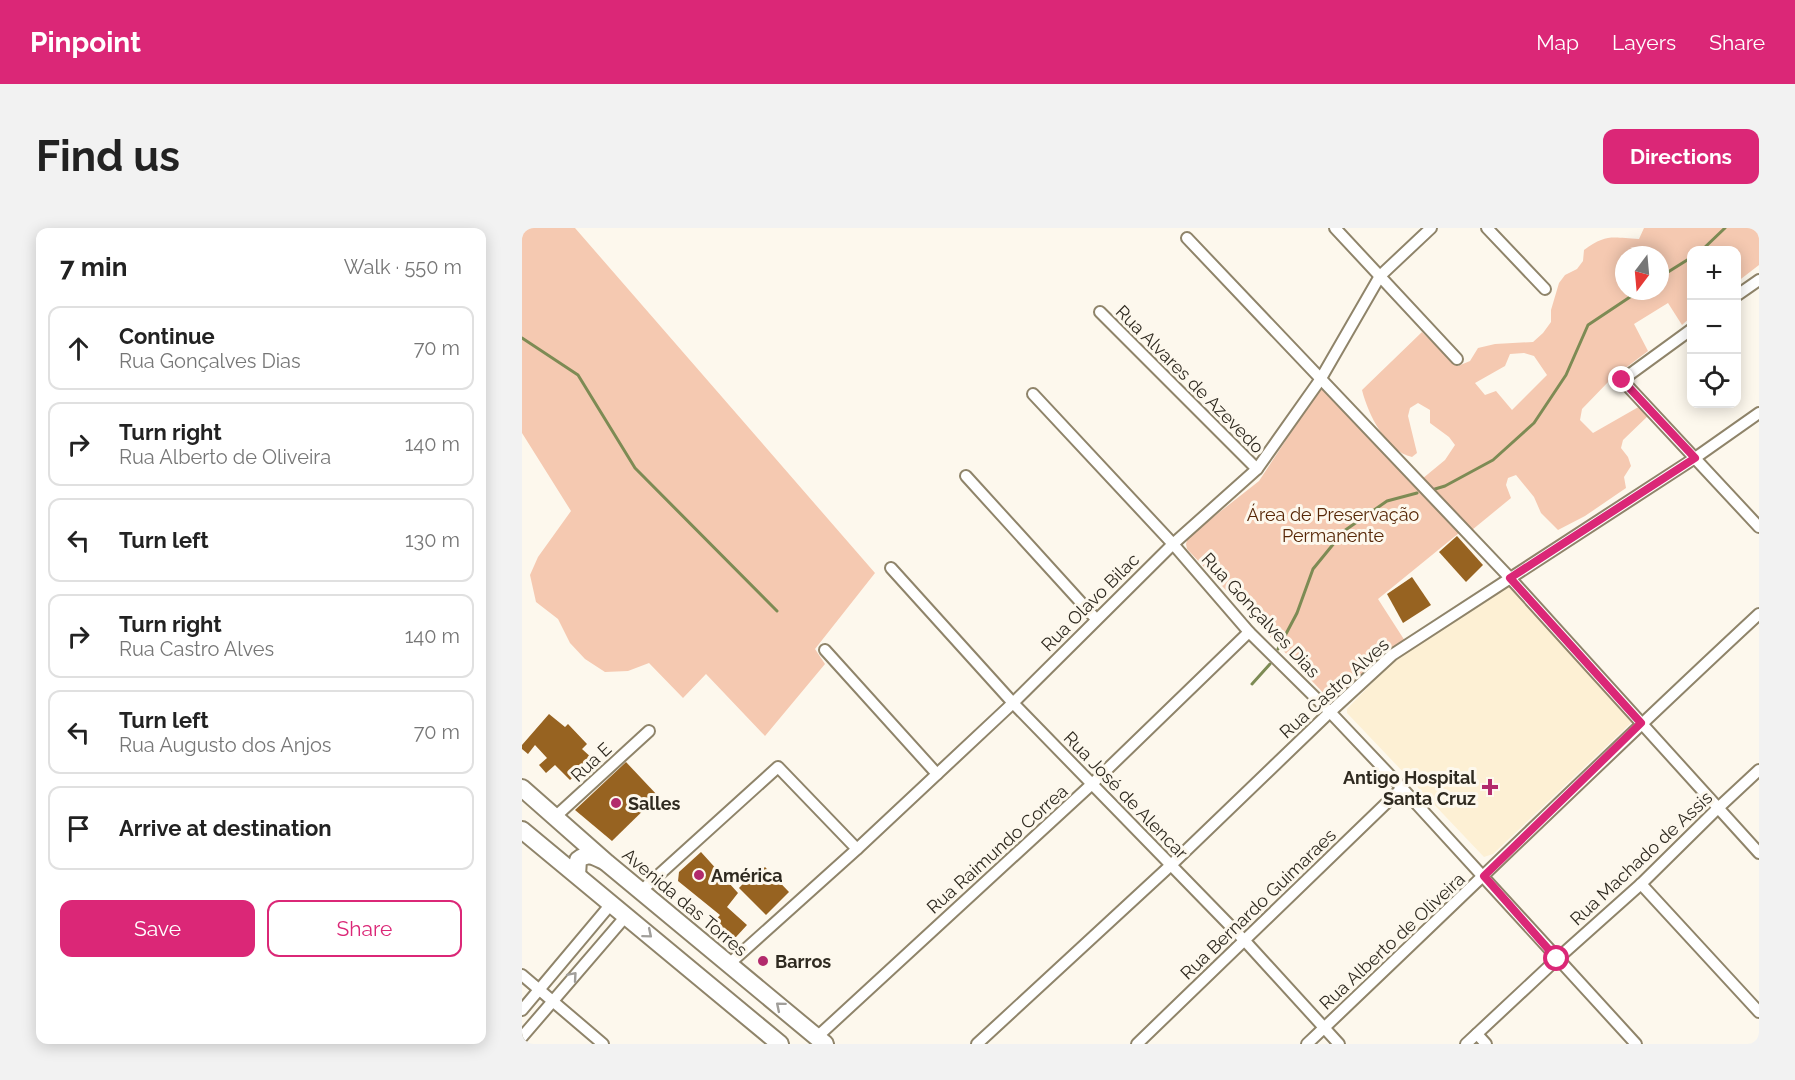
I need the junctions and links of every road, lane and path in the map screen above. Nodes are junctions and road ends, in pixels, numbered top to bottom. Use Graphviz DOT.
graph roads {
  1 [pos="1335,228"];
  2 [pos="1431,228"];
  3 [pos="1486,228"];
  4 [pos="1187,238"];
  5 [pos="1380,276"];
  6 [pos="1759,280"];
  7 [pos="1545,289"];
  8 [pos="1741,293"];
  9 [pos="1100,312"];
  10 [pos="1687,333"];
  11 [pos="1457,359"];
  12 [pos="1320,380"];
  13 [pos="1033,394"];
  14 [pos="1759,413"];
  15 [pos="1695,458"];
  16 [pos="1257,469"];
  17 [pos="966,476"];
  18 [pos="1759,527"];
  19 [pos="1173,544"];
  20 [pos="891,568"];
  21 [pos="1510,578"];
  22 [pos="1759,614"];
  23 [pos="1096,619"];
  24 [pos="1249,632"];
  25 [pos="825,650"];
  26 [pos="1013,703"];
  27 [pos="1330,712"];
  28 [pos="1641,723"];
  29 [pos="649,731"];
  30 [pos="1759,770"];
  31 [pos="937,774"];
  32 [pos="1092,784"];
  33 [pos="522,788"];
  34 [pos="1402,788"];
  35 [pos="1716,808"];
  36 [pos="555,818"];
  37 [pos="522,830"];
  38 [pos="857,849"];
  39 [pos="1759,854"];
  40 [pos="607,862"];
  41 [pos="1171,865"];
  42 [pos="577,875"];
  43 [pos="1484,876"];
  44 [pos="1641,885"];
  45 [pos="641,891"];
  46 [pos="611,904"];
  47 [pos="626,916"];
  48 [pos="1245,941"];
  49 [pos="1557,959"];
  50 [pos="729,964"];
  51 [pos="522,975"];
  52 [pos="539,990"];
  53 [pos="552,1001"];
  54 [pos="522,1010"];
  55 [pos="1759,1012"];
  56 [pos="1324,1028"];
  57 [pos="1477,1034"];
  58 [pos="522,1037"];
  59 [pos="821,1040"];
  60 [pos="773,1042"];
  61 [pos="603,1044"];
  62 [pos="977,1044"];
  63 [pos="1137,1044"];
  64 [pos="1307,1044"];
  65 [pos="1339,1044"];
  66 [pos="1466,1044"];
  67 [pos="1486,1044"];
  68 [pos="1636,1044"];
  1 -- 5 [label="street"];
  2 -- 5 [label="street, Rua Olavo Bilac"];
  3 -- 7 [label="street"];
  4 -- 12 [label="street"];
  5 -- 11 [label="street"];
  5 -- 12 [label="street, Rua Olavo Bilac"];
  6 -- 8 [label="street"];
  9 -- 16 [label="street, Rua Alvares de Azevedo"];
  10 -- 15 [label="street"];
  12 -- 16 [label="street, Rua Olavo Bilac"];
  12 -- 21 [label="street"];
  13 -- 19 [label="street, Rua Gonçalves Dias"];
  14 -- 15 [label="street, Rua Castro Alves"];
  15 -- 18 [label="street"];
  15 -- 21 [label="street, Rua Castro Alves"];
  16 -- 19 [label="street, Rua Olavo Bilac"];
  17 -- 23 [label="street"];
  19 -- 23 [label="street, Rua Olavo Bilac"];
  19 -- 24 [label="street, Rua Gonçalves Dias"];
  20 -- 26 [label="street, Rua José de Alencar"];
  21 -- 27 [label="street, Rua Castro Alves"];
  21 -- 28 [label="street"];
  22 -- 28 [label="street, Rua Alberto de Oliveira"];
  23 -- 26 [label="street, Rua Olavo Bilac"];
  24 -- 27 [label="street, Rua Gonçalves Dias"];
  24 -- 32 [label="street, Rua Raimundo Correa"];
  25 -- 31 [label="street"];
  26 -- 31 [label="street, Rua Olavo Bilac"];
  26 -- 32 [label="street, Rua José de Alencar"];
  27 -- 34 [label="street, Rua Gonçalves Dias"];
  27 -- 41 [label="street, Rua Castro Alves"];
  28 -- 35 [label="street"];
  28 -- 43 [label="street, Rua Alberto de Oliveira"];
  29 -- 36 [label="street, Rua E"];
  30 -- 35 [label="street, Rua Machado de Assis"];
  31 -- 38 [label="street, Rua Olavo Bilac"];
  32 -- 41 [label="street, Rua José de Alencar"];
  32 -- 59 [label="street, Rua Raimundo Correa"];
  33 -- 36 [label="main road, Avenida das Torres"];
  34 -- 43 [label="street, Rua Gonçalves Dias"];
  34 -- 48 [label="street, Rua Bernardo Guimaraes"];
  35 -- 39 [label="street"];
  35 -- 44 [label="street, Rua Machado de Assis"];
  36 -- 40 [label="main road, Avenida das Torres"];
  37 -- 42 [label="main road"];
  38 -- 45 [label="street"];
  38 -- 50 [label="street, Rua Olavo Bilac"];
  40 -- 42 [label="main road"];
  40 -- 45 [label="main road, Avenida das Torres"];
  41 -- 48 [label="street, Rua José de Alencar"];
  41 -- 62 [label="street, Rua Castro Alves"];
  42 -- 46 [label="main road"];
  43 -- 49 [label="street, Rua Gonçalves Dias"];
  43 -- 56 [label="street, Rua Alberto de Oliveira"];
  44 -- 49 [label="street, Rua Machado de Assis"];
  44 -- 55 [label="street"];
  45 -- 50 [label="main road, Avenida das Torres"];
  46 -- 47 [label="main road"];
  46 -- 52 [label="street"];
  53 -- 47 [label="street, one-way"];
  47 -- 60 [label="main road, one-way"];
  48 -- 56 [label="street, Rua José de Alencar"];
  48 -- 63 [label="street, Rua Bernardo Guimaraes"];
  49 -- 57 [label="street, Rua Machado de Assis"];
  49 -- 68 [label="street, Rua Gonçalves Dias"];
  59 -- 50 [label="main road, Avenida das Torres, one-way"];
  51 -- 52 [label="street"];
  52 -- 53 [label="street"];
  52 -- 54 [label="street"];
  53 -- 58 [label="street"];
  53 -- 61 [label="street"];
  56 -- 64 [label="street, Rua Alberto de Oliveira"];
  56 -- 65 [label="street, Rua José de Alencar"];
  57 -- 66 [label="street, Rua Machado de Assis"];
  57 -- 67 [label="street"];
}
